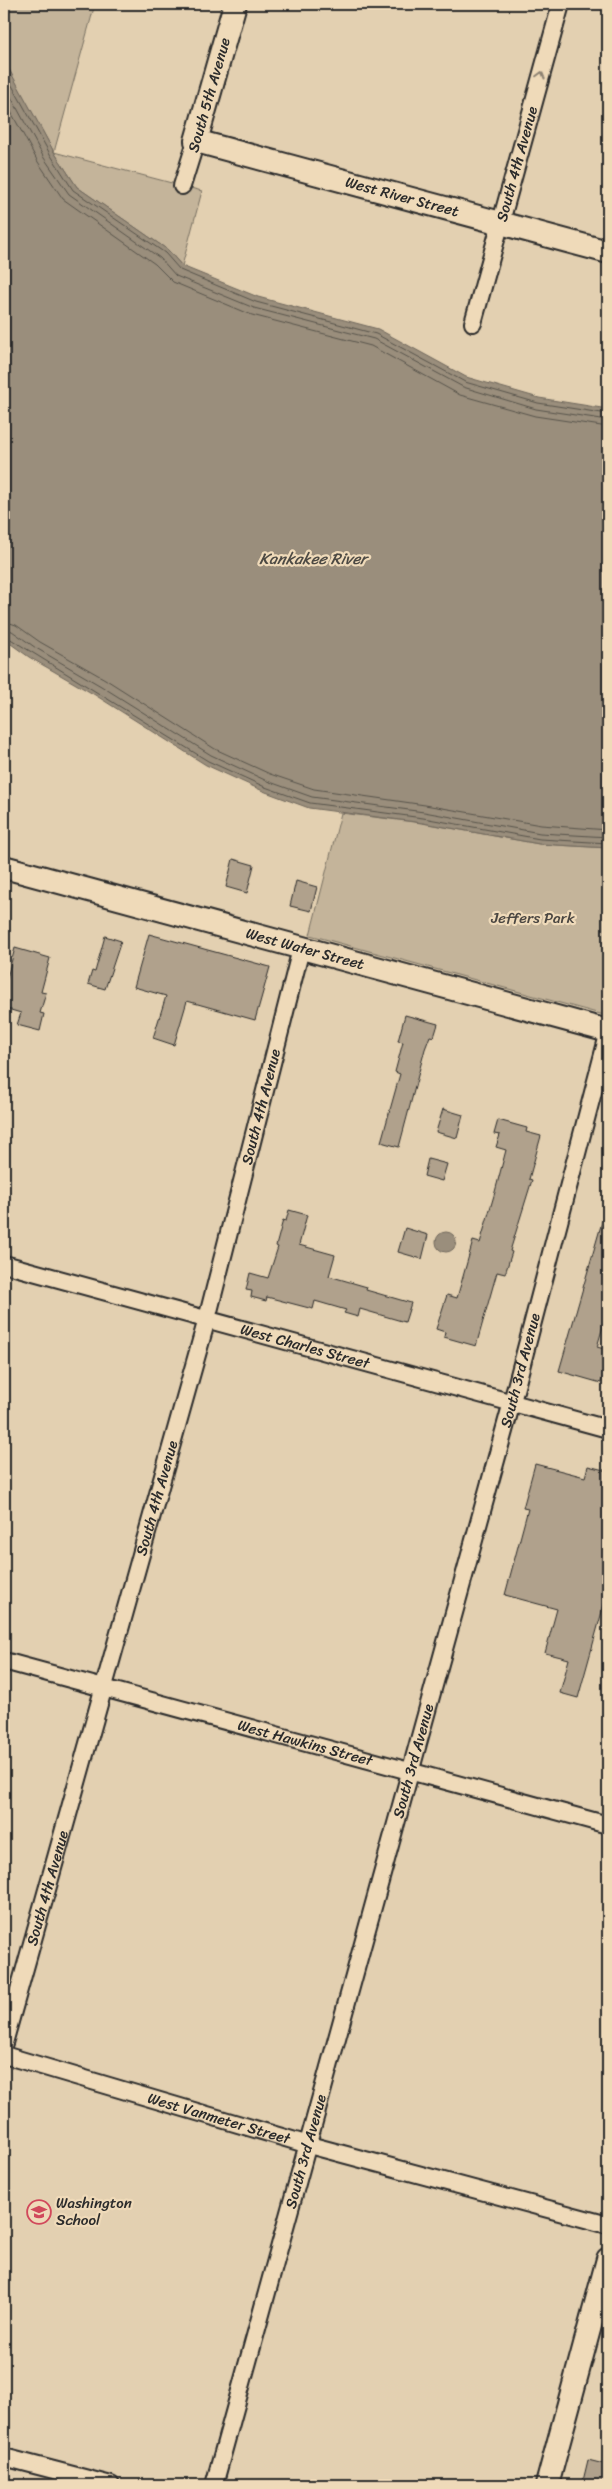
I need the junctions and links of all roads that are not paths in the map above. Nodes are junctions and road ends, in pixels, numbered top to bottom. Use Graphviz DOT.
graph roads {
  1 [pos="235,4"];
  2 [pos="560,4"];
  3 [pos="196,141"];
  4 [pos="182,186"];
  5 [pos="500,223"];
  6 [pos="608,252"];
  7 [pos="473,323"];
  8 [pos="4,868"];
  9 [pos="300,949"];
  10 [pos="608,1031"];
  11 [pos="608,1035"];
  12 [pos="4,1264"];
  13 [pos="206,1319"];
  14 [pos="512,1402"];
  15 [pos="608,1429"];
  16 [pos="4,1661"];
  17 [pos="104,1688"];
  18 [pos="409,1771"];
  19 [pos="608,1825"];
  20 [pos="4,2043"];
  21 [pos="4,2055"];
  22 [pos="309,2145"];
  23 [pos="608,2225"];
  24 [pos="608,2259"];
  25 [pos="4,2457"];
  26 [pos="111,2485"];
  27 [pos="214,2485"];
  28 [pos="547,2485"];
  1 -- 3 [label="main road, South 5th Avenue"];
  5 -- 2 [label="street, South 4th Avenue, one-way"];
  3 -- 4 [label="street, South 5th Avenue"];
  3 -- 5 [label="main road, West River Street"];
  5 -- 6 [label="main road, West River Street"];
  5 -- 7 [label="street, South 4th Avenue"];
  8 -- 9 [label="main road, West Water Street"];
  9 -- 10 [label="main road, West Water Street"];
  9 -- 13 [label="street, South 4th Avenue"];
  11 -- 14 [label="street, South 3rd Avenue"];
  12 -- 13 [label="street, West Charles Street"];
  13 -- 14 [label="street, West Charles Street"];
  13 -- 17 [label="street, South 4th Avenue"];
  14 -- 15 [label="street, West Charles Street"];
  14 -- 18 [label="street, South 3rd Avenue"];
  16 -- 17 [label="street, West Hawkins Street"];
  17 -- 18 [label="street, West Hawkins Street"];
  17 -- 20 [label="street, South 4th Avenue"];
  18 -- 19 [label="street, West Hawkins Street"];
  18 -- 22 [label="street, South 3rd Avenue"];
  21 -- 22 [label="street, West Vanmeter Street"];
  22 -- 23 [label="street, West Vanmeter Street"];
  22 -- 27 [label="street, South 3rd Avenue"];
  24 -- 28 [label="main road"];
  25 -- 26 [label="street"];
}
